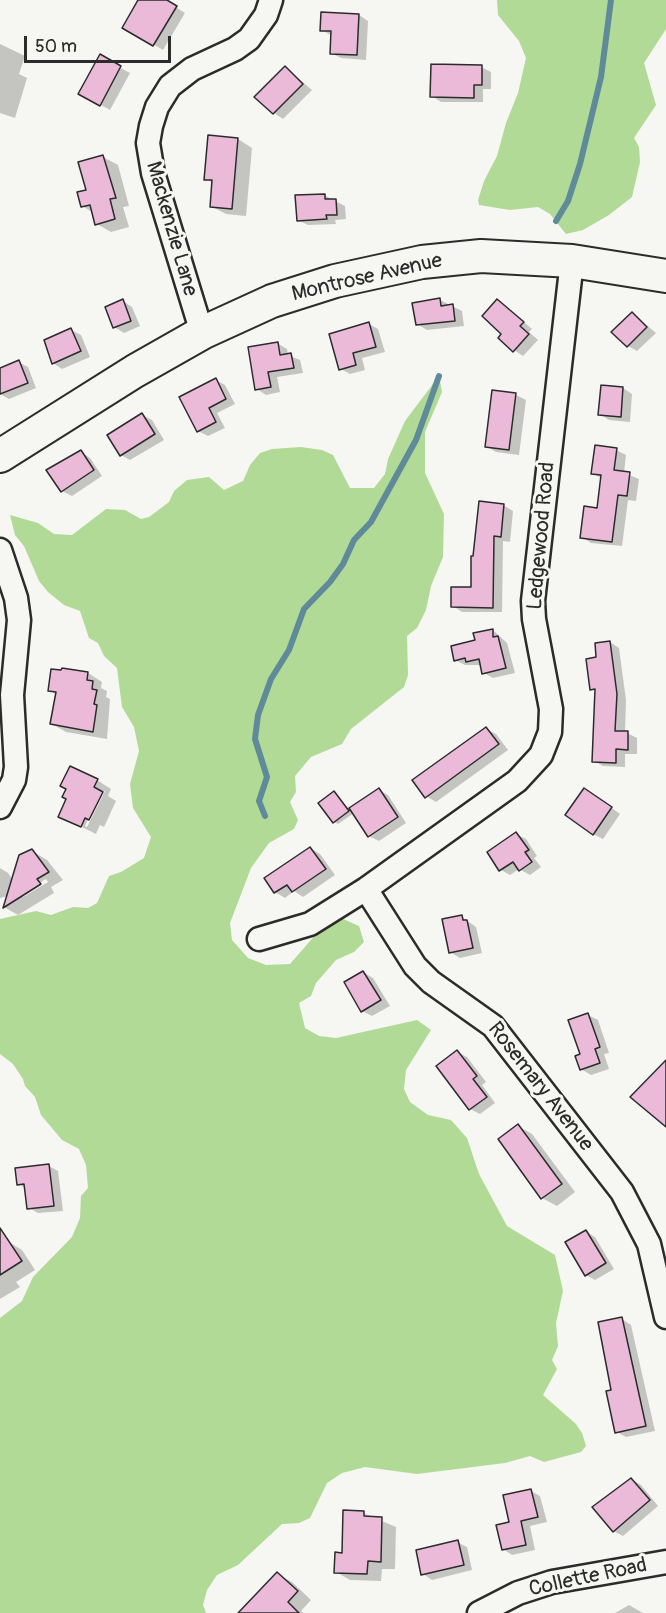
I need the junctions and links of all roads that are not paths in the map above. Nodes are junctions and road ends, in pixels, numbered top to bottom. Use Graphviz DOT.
graph roads {
  1 [pos="270,0"];
  2 [pos="572,261"];
  3 [pos="666,276"];
  4 [pos="202,333"];
  5 [pos="0,456"];
  6 [pos="0,550"];
  7 [pos="0,807"];
  8 [pos="366,890"];
  9 [pos="258,939"];
  10 [pos="666,1317"];
  11 [pos="666,1562"];
  12 [pos="479,1613"];
  1 -- 4 [label="street, Mackenzie Lane"];
  2 -- 3 [label="main road, Montrose Avenue"];
  2 -- 4 [label="main road, Montrose Avenue"];
  2 -- 8 [label="street, Ledgewood Road"];
  4 -- 5 [label="main road, Montrose Avenue"];
  6 -- 7 [label="street"];
  8 -- 9 [label="street, Ledgewood Road"];
  8 -- 10 [label="street, Rosemary Avenue"];
  11 -- 12 [label="street, Collette Road"];
}
